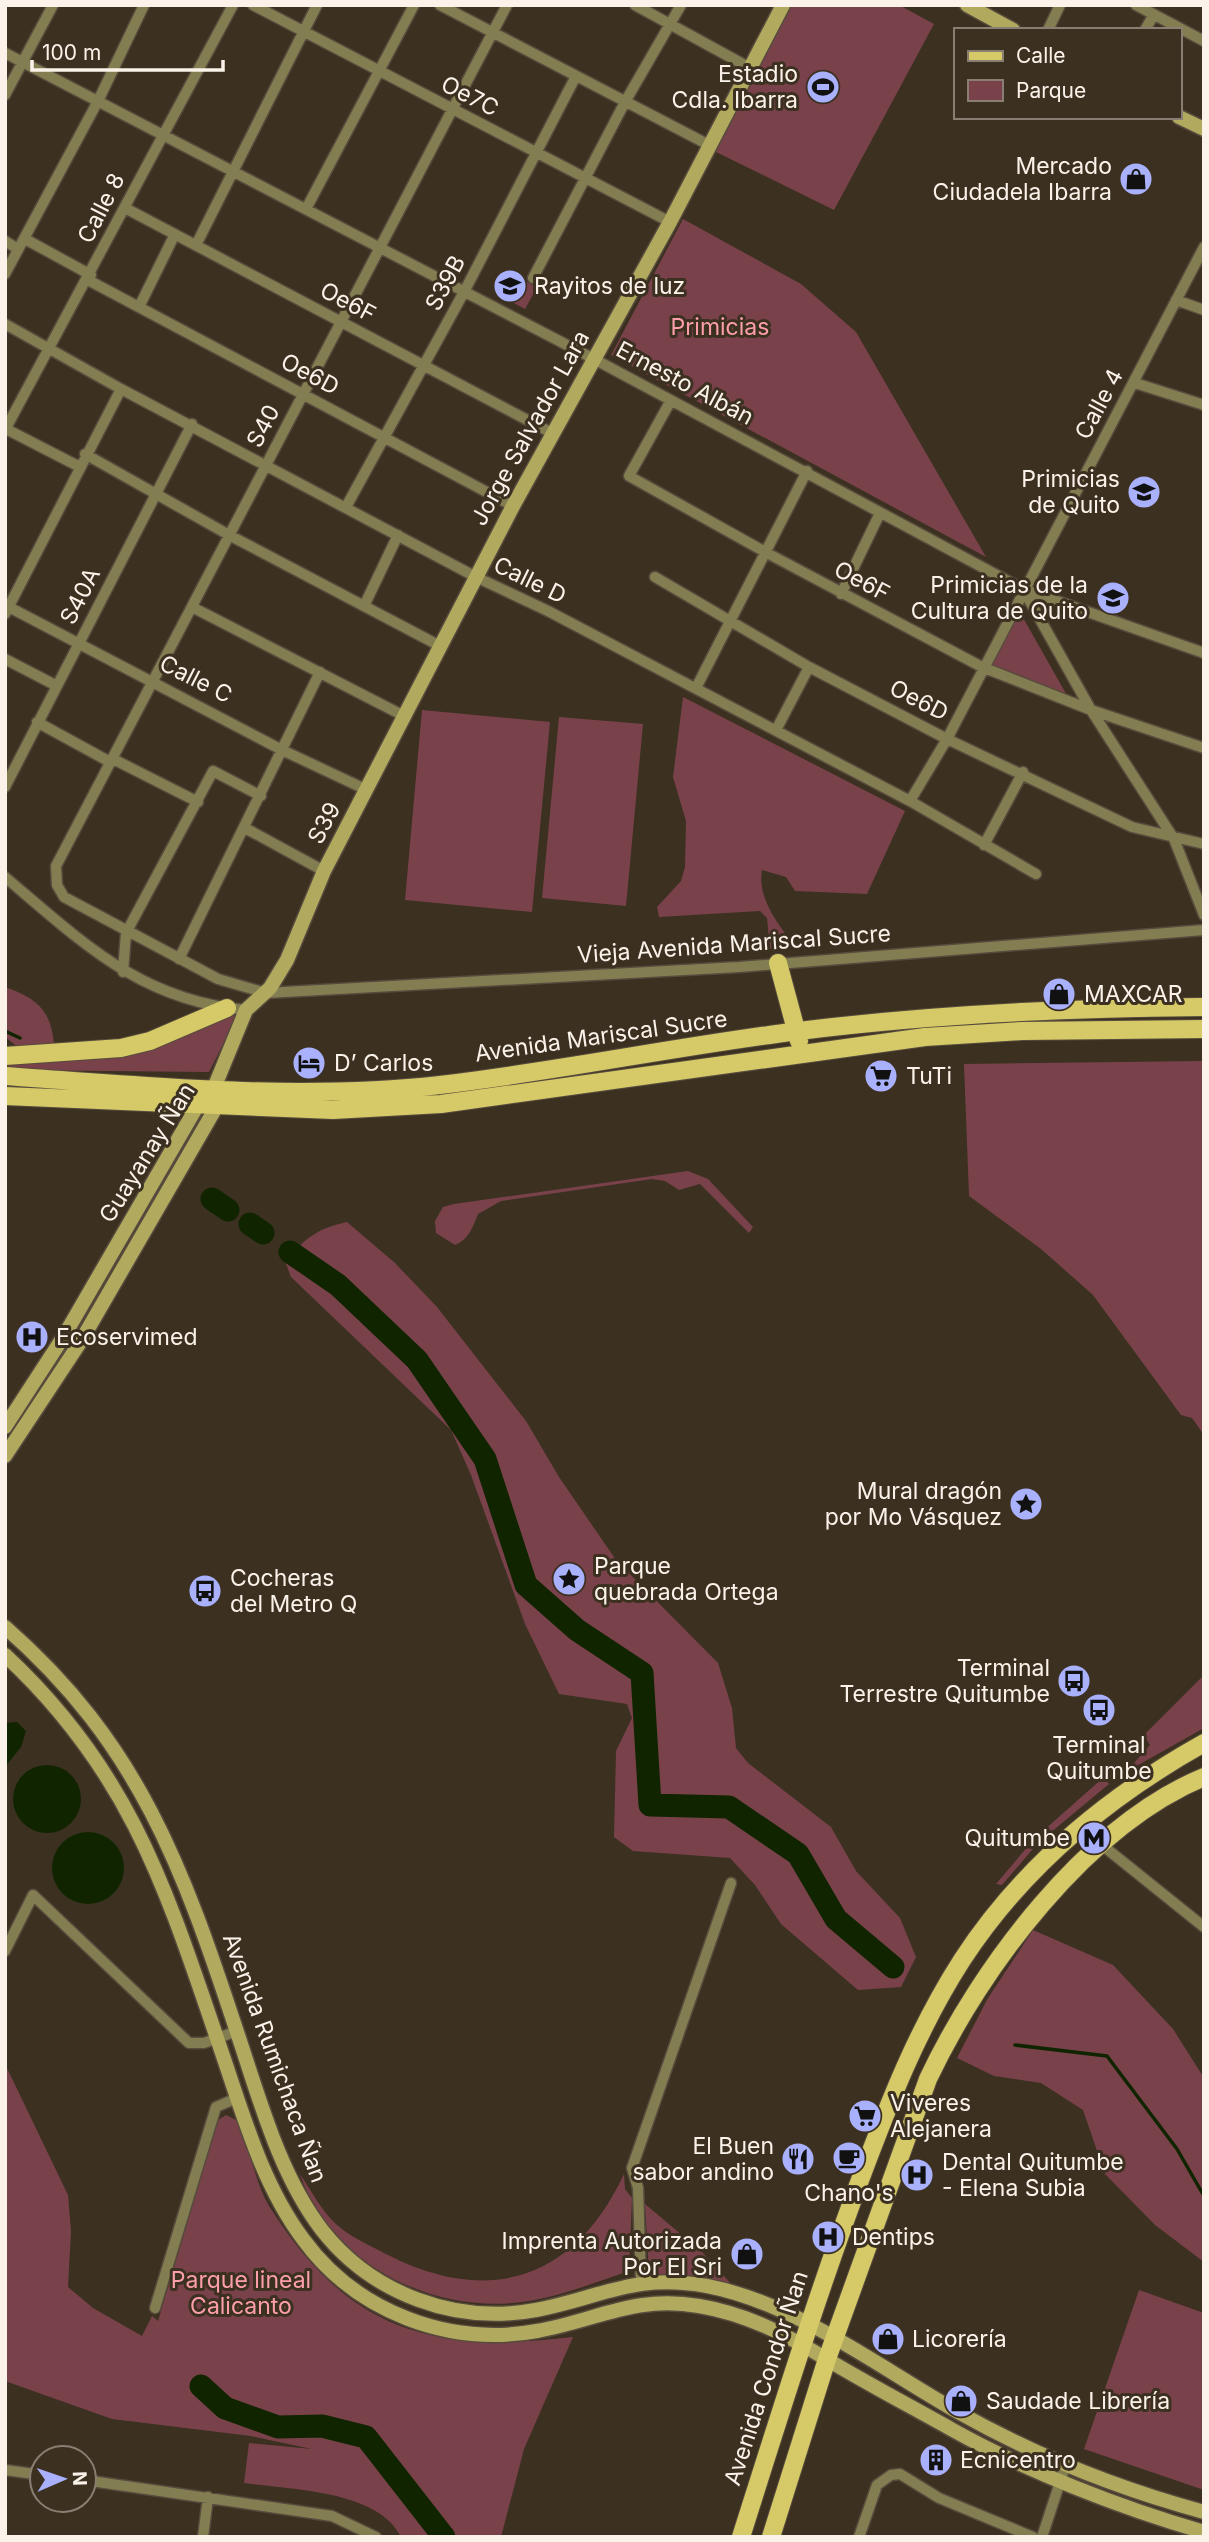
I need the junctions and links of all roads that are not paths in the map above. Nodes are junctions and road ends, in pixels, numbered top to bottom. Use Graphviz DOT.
graph roads {
  1 [pos="53,5"];
  2 [pos="144,5"];
  3 [pos="233,5"];
  4 [pos="253,5"];
  5 [pos="317,5"];
  6 [pos="414,5"];
  7 [pos="440,5"];
  8 [pos="507,5"];
  9 [pos="635,5"];
  10 [pos="681,5"];
  11 [pos="783,5"];
  12 [pos="967,5"];
  13 [pos="1060,5"];
  14 [pos="1145,9"];
  15 [pos="671,23"];
  16 [pos="1009,28"];
  17 [pos="1049,28"];
  18 [pos="1145,28"];
  19 [pos="1180,28"];
  20 [pos="1181,29"];
  21 [pos="303,32"];
  22 [pos="493,33"];
  23 [pos="1204,41"];
  24 [pos="5,53"];
  25 [pos="22,62"];
  26 [pos="750,68"];
  27 [pos="378,73"];
  28 [pos="576,76"];
  29 [pos="5,95"];
  30 [pos="98,101"];
  31 [pos="625,102"];
  32 [pos="452,111"];
  33 [pos="1181,118"];
  34 [pos="1204,129"];
  35 [pos="162,135"];
  36 [pos="709,145"];
  37 [pos="537,154"];
  38 [pos="232,170"];
  39 [pos="586,179"];
  40 [pos="125,208"];
  41 [pos="306,209"];
  42 [pos="670,222"];
  43 [pos="175,234"];
  44 [pos="5,241"];
  45 [pos="22,244"];
  46 [pos="196,245"];
  47 [pos="1204,247"];
  48 [pos="380,248"];
  49 [pos="5,274"];
  50 [pos="89,277"];
  51 [pos="533,278"];
  52 [pos="464,292"];
  53 [pos="1176,300"];
  54 [pos="139,307"];
  55 [pos="1204,310"];
  56 [pos="341,322"];
  57 [pos="5,324"];
  58 [pos="48,348"];
  59 [pos="594,359"];
  60 [pos="423,366"];
  61 [pos="1135,383"];
  62 [pos="121,389"];
  63 [pos="303,394"];
  64 [pos="670,402"];
  65 [pos="1204,405"];
  66 [pos="192,424"];
  67 [pos="7,425"];
  68 [pos="552,433"];
  69 [pos="384,437"];
  70 [pos="85,454"];
  71 [pos="267,464"];
  72 [pos="80,467"];
  73 [pos="807,471"];
  74 [pos="157,494"];
  75 [pos="346,506"];
  76 [pos="513,506"];
  77 [pos="880,513"];
  78 [pos="229,535"];
  79 [pos="398,535"];
  80 [pos="766,553"];
  81 [pos="476,577"];
  82 [pos="655,578"];
  83 [pos="1023,589"];
  84 [pos="841,594"];
  85 [pos="364,606"];
  86 [pos="192,607"];
  87 [pos="7,609"];
  88 [pos="731,623"];
  89 [pos="79,645"];
  90 [pos="440,646"];
  91 [pos="1204,653"];
  92 [pos="5,659"];
  93 [pos="809,667"];
  94 [pos="982,667"];
  95 [pos="320,672"];
  96 [pos="153,681"];
  97 [pos="57,686"];
  98 [pos="696,688"];
  99 [pos="1091,710"];
  100 [pos="404,716"];
  101 [pos="37,722"];
  102 [pos="776,730"];
  103 [pos="947,739"];
  104 [pos="1204,748"];
  105 [pos="282,750"];
  106 [pos="111,760"];
  107 [pos="1023,772"];
  108 [pos="5,787"];
  109 [pos="367,790"];
  110 [pos="261,796"];
  111 [pos="910,801"];
  112 [pos="198,802"];
  113 [pos="245,828"];
  114 [pos="1174,839"];
  115 [pos="1204,844"];
  116 [pos="984,845"];
  117 [pos="56,866"];
  118 [pos="324,871"];
  119 [pos="1036,874"];
  120 [pos="5,877"];
  121 [pos="1204,915"];
  122 [pos="1204,930"];
  123 [pos="126,933"];
  124 [pos="179,959"];
  125 [pos="779,963"];
  126 [pos="123,972"];
  127 [pos="266,993"];
  128 [pos="1204,1007"];
  129 [pos="227,1008"];
  130 [pos="246,1010"];
  131 [pos="1204,1029"];
  132 [pos="796,1031"];
  133 [pos="803,1052"];
  134 [pos="644,1054"];
  135 [pos="6,1056"];
  136 [pos="646,1075"];
  137 [pos="5,1076"];
  138 [pos="74,1090"];
  139 [pos="5,1096"];
  140 [pos="211,1099"];
  141 [pos="5,1427"];
  142 [pos="5,1456"];
  143 [pos="5,1627"];
  144 [pos="5,1655"];
  145 [pos="1204,1744"];
  146 [pos="1204,1777"];
  147 [pos="1102,1845"];
  148 [pos="731,1883"];
  149 [pos="1204,1927"];
  150 [pos="5,1951"];
  151 [pos="237,2031"];
  152 [pos="217,2038"];
  153 [pos="237,2098"];
  154 [pos="640,2282"];
  155 [pos="155,2308"];
  156 [pos="445,2308"];
  157 [pos="808,2325"];
  158 [pos="441,2329"];
  159 [pos="835,2340"];
  160 [pos="803,2343"];
  161 [pos="827,2359"];
  162 [pos="1066,2464"];
  163 [pos="5,2470"];
  164 [pos="28,2473"];
  165 [pos="1060,2480"];
  166 [pos="98,2482"];
  167 [pos="208,2497"];
  168 [pos="1204,2512"];
  169 [pos="1204,2532"];
  170 [pos="203,2537"];
  171 [pos="376,2537"];
  172 [pos="741,2537"];
  173 [pos="771,2537"];
  174 [pos="859,2537"];
  175 [pos="1033,2537"];
  176 [pos="1042,2537"];
  1 -- 25 [label="street"];
  2 -- 30 [label="street"];
  3 -- 35 [label="street, Calle 8"];
  4 -- 21 [label="street, Oe7C"];
  5 -- 21 [label="street"];
  6 -- 27 [label="street"];
  7 -- 22 [label="street"];
  8 -- 22 [label="street, S40"];
  9 -- 15 [label="street"];
  10 -- 15 [label="street"];
  11 -- 26 [label="main road, Jorge Salvador Lara"];
  12 -- 16 [label="main road"];
  13 -- 17 [label="street"];
  14 -- 18 [label="street"];
  14 -- 19 [label="street"];
  15 -- 26 [label="street"];
  15 -- 31 [label="street"];
  20 -- 23 [label="street"];
  21 -- 27 [label="street, Oe7C"];
  21 -- 38 [label="street"];
  22 -- 28 [label="street"];
  22 -- 32 [label="street, S40"];
  24 -- 25 [label="street, Ernesto Albán"];
  25 -- 29 [label="street"];
  25 -- 30 [label="street, Ernesto Albán"];
  26 -- 36 [label="main road, Jorge Salvador Lara"];
  27 -- 32 [label="street, Oe7C"];
  27 -- 41 [label="street"];
  28 -- 31 [label="street"];
  28 -- 37 [label="street, S39B"];
  30 -- 35 [label="street, Ernesto Albán"];
  30 -- 45 [label="street"];
  31 -- 36 [label="street"];
  31 -- 39 [label="street"];
  32 -- 37 [label="street, Oe7C"];
  32 -- 48 [label="street, S40"];
  33 -- 34 [label="main road"];
  35 -- 38 [label="street, Ernesto Albán"];
  35 -- 40 [label="street, Calle 8"];
  36 -- 42 [label="main road, Jorge Salvador Lara"];
  37 -- 39 [label="street, Oe7C"];
  37 -- 52 [label="street, S39B"];
  38 -- 41 [label="street, Ernesto Albán"];
  38 -- 46 [label="street"];
  39 -- 42 [label="street, Oe7C"];
  39 -- 51 [label="street"];
  40 -- 43 [label="street, Oe6F"];
  40 -- 50 [label="street, Calle 8"];
  41 -- 48 [label="street, Ernesto Albán"];
  42 -- 59 [label="main road, Jorge Salvador Lara"];
  43 -- 46 [label="street, Oe6F"];
  43 -- 54 [label="street"];
  44 -- 45 [label="street, Oe6D"];
  45 -- 49 [label="street"];
  45 -- 50 [label="street, Oe6D"];
  46 -- 56 [label="street, Oe6F"];
  47 -- 53 [label="street, Calle 4"];
  48 -- 52 [label="street, Ernesto Albán"];
  48 -- 56 [label="street, S40"];
  50 -- 54 [label="street, Oe6D"];
  50 -- 58 [label="street, Calle 8"];
  52 -- 59 [label="street, Ernesto Albán"];
  52 -- 60 [label="street, S39B"];
  53 -- 55 [label="street"];
  53 -- 61 [label="street, Calle 4"];
  54 -- 63 [label="street, Oe6D"];
  56 -- 60 [label="street, Oe6F"];
  56 -- 63 [label="street, S40"];
  57 -- 58 [label="street, Calle D"];
  58 -- 62 [label="street, Calle D"];
  58 -- 67 [label="street, Calle 8"];
  59 -- 64 [label="street, Ernesto Albán"];
  59 -- 68 [label="main road, Jorge Salvador Lara"];
  60 -- 68 [label="street, Oe6F"];
  60 -- 69 [label="street, S39B"];
  61 -- 65 [label="street"];
  61 -- 83 [label="street, Calle 4"];
  62 -- 66 [label="street, Calle D"];
  62 -- 70 [label="street"];
  63 -- 69 [label="street, Oe6D"];
  63 -- 71 [label="street, S40"];
  64 -- 73 [label="street, Ernesto Albán"];
  64 -- 80 [label="street, Oe6F"];
  66 -- 71 [label="street, Calle D"];
  66 -- 74 [label="street, S40A"];
  67 -- 72 [label="street"];
  68 -- 76 [label="main road, Jorge Salvador Lara"];
  69 -- 75 [label="street, S39B"];
  69 -- 76 [label="street, Oe6D"];
  70 -- 72 [label="street"];
  70 -- 74 [label="street"];
  71 -- 75 [label="street, Calle D"];
  71 -- 78 [label="street, S40"];
  72 -- 87 [label="street"];
  73 -- 77 [label="street, Ernesto Albán"];
  73 -- 80 [label="street"];
  74 -- 78 [label="street"];
  74 -- 89 [label="street, S40A"];
  75 -- 79 [label="street, Calle D"];
  76 -- 81 [label="main road, Jorge Salvador Lara"];
  77 -- 83 [label="street, Ernesto Albán"];
  77 -- 84 [label="street"];
  78 -- 85 [label="street"];
  78 -- 86 [label="street, S40"];
  79 -- 81 [label="street, Calle D"];
  79 -- 85 [label="street"];
  80 -- 84 [label="street, Oe6F"];
  80 -- 88 [label="street"];
  81 -- 90 [label="main road, S39"];
  81 -- 98 [label="street, Calle D"];
  82 -- 88 [label="street, Oe6D"];
  83 -- 91 [label="street, Ernesto Albán"];
  83 -- 94 [label="street, Calle 4"];
  83 -- 99 [label="street"];
  84 -- 94 [label="street, Oe6F"];
  85 -- 90 [label="street"];
  86 -- 95 [label="street"];
  86 -- 96 [label="street, S40"];
  87 -- 89 [label="street, Calle C"];
  88 -- 93 [label="street, Oe6D"];
  88 -- 98 [label="street"];
  89 -- 96 [label="street, Calle C"];
  89 -- 97 [label="street, S40A"];
  90 -- 100 [label="main road, S39"];
  92 -- 97 [label="street"];
  93 -- 102 [label="street"];
  93 -- 103 [label="street, Oe6D"];
  94 -- 99 [label="street, Oe6F"];
  94 -- 103 [label="street, Calle 4"];
  95 -- 100 [label="street"];
  95 -- 105 [label="street"];
  96 -- 105 [label="street, Calle C"];
  96 -- 106 [label="street, S40"];
  97 -- 101 [label="street, S40A"];
  98 -- 102 [label="street, Calle D"];
  99 -- 104 [label="street, Oe6F"];
  99 -- 114 [label="street"];
  100 -- 109 [label="main road, S39"];
  101 -- 106 [label="street"];
  101 -- 108 [label="street, S40A"];
  102 -- 111 [label="street, Calle D"];
  103 -- 107 [label="street, Oe6D"];
  103 -- 111 [label="street, Calle 4"];
  105 -- 109 [label="street, Calle C"];
  105 -- 110 [label="street"];
  106 -- 112 [label="street"];
  106 -- 117 [label="street, S40"];
  107 -- 114 [label="street, Oe6D"];
  107 -- 116 [label="street"];
  109 -- 118 [label="main road, S39"];
  110 -- 112 [label="street"];
  110 -- 113 [label="street"];
  111 -- 116 [label="street, Calle D"];
  112 -- 123 [label="street"];
  113 -- 118 [label="street"];
  113 -- 124 [label="street"];
  114 -- 115 [label="street, Oe6D"];
  114 -- 121 [label="street"];
  116 -- 119 [label="street, Calle D"];
  117 -- 123 [label="street, Vieja Avenida Mariscal Sucre"];
  118 -- 127 [label="main road, S39"];
  120 -- 126 [label="street"];
  122 -- 125 [label="street, Vieja Avenida Mariscal Sucre"];
  123 -- 124 [label="street, Vieja Avenida Mariscal Sucre"];
  123 -- 126 [label="street"];
  124 -- 127 [label="street, Vieja Avenida Mariscal Sucre"];
  125 -- 127 [label="street, Vieja Avenida Mariscal Sucre"];
  125 -- 132 [label="main road"];
  126 -- 129 [label="street"];
  127 -- 130 [label="main road, S39"];
  128 -- 132 [label="main road, Avenida Mariscal Sucre"];
  129 -- 130 [label="street"];
  129 -- 135 [label="main road"];
  130 -- 140 [label="main road, S39"];
  131 -- 133 [label="main road, Avenida Mariscal Sucre"];
  132 -- 133 [label="main road"];
  132 -- 134 [label="main road, Avenida Mariscal Sucre"];
  133 -- 136 [label="main road, Avenida Mariscal Sucre"];
  134 -- 136 [label="main road"];
  134 -- 140 [label="main road, Avenida Mariscal Sucre"];
  136 -- 140 [label="main road, Avenida Mariscal Sucre"];
  137 -- 138 [label="main road, Avenida Mariscal Sucre"];
  138 -- 139 [label="main road, Avenida Mariscal Sucre"];
  138 -- 140 [label="main road, Avenida Mariscal Sucre"];
  140 -- 141 [label="main road, Guayanay Ñan"];
  140 -- 142 [label="main road, Guayanay Ñan"];
  143 -- 151 [label="main road, Avenida Rumichaca Ñan"];
  144 -- 152 [label="main road, Avenida Rumichaca Ñan"];
  145 -- 157 [label="main road, Avenida Condor Ñan"];
  146 -- 147 [label="main road"];
  147 -- 149 [label="street"];
  147 -- 159 [label="main road"];
  148 -- 154 [label="street"];
  150 -- 152 [label="street"];
  151 -- 152 [label="street"];
  151 -- 156 [label="main road, Avenida Rumichaca Ñan"];
  152 -- 153 [label="main road, Avenida Rumichaca Ñan"];
  153 -- 155 [label="street"];
  153 -- 158 [label="main road, Avenida Rumichaca Ñan"];
  154 -- 156 [label="main road, Avenida Rumichaca Ñan"];
  154 -- 157 [label="main road, Avenida Rumichaca Ñan"];
  156 -- 158 [label="main road"];
  157 -- 159 [label="main road, Avenida Rumichaca Ñan"];
  157 -- 160 [label="main road, Avenida Condor Ñan"];
  158 -- 160 [label="main road, Avenida Rumichaca Ñan"];
  159 -- 161 [label="main road"];
  159 -- 162 [label="main road, Avenida Rumichaca Ñan"];
  160 -- 161 [label="main road, Avenida Rumichaca Ñan"];
  160 -- 172 [label="main road, Avenida Condor Ñan"];
  161 -- 165 [label="main road, Avenida Rumichaca Ñan"];
  161 -- 173 [label="main road"];
  162 -- 165 [label="street"];
  162 -- 168 [label="main road, Avenida Rumichaca Ñan"];
  163 -- 164 [label="street"];
  165 -- 169 [label="main road, Avenida Rumichaca Ñan"];
  165 -- 176 [label="street"];
  166 -- 167 [label="street"];
  167 -- 170 [label="street"];
  167 -- 171 [label="street"];
  174 -- 175 [label="street"];
}
